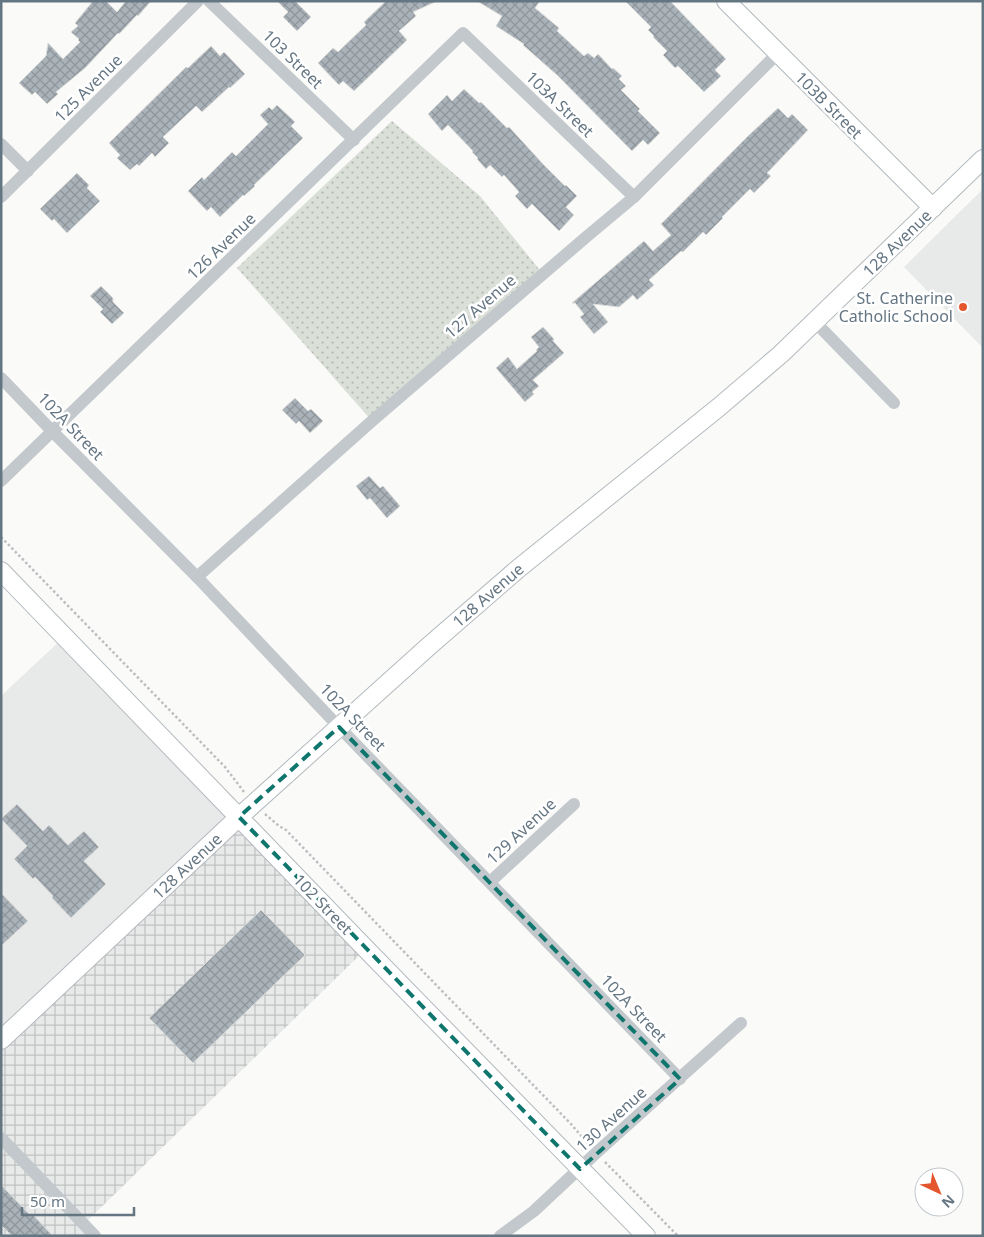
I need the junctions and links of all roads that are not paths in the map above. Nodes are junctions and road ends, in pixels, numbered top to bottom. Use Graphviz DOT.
graph roads {
  1 [pos="198,1"];
  2 [pos="209,1"];
  3 [pos="726,1"];
  4 [pos="463,34"];
  5 [pos="778,53"];
  6 [pos="354,140"];
  7 [pos="1,144"];
  8 [pos="983,159"];
  9 [pos="28,171"];
  10 [pos="1,197"];
  11 [pos="634,198"];
  12 [pos="933,208"];
  13 [pos="815,322"];
  14 [pos="1,378"];
  15 [pos="894,403"];
  16 [pos="53,432"];
  17 [pos="1,481"];
  18 [pos="1,571"];
  19 [pos="197,577"];
  20 [pos="339,727"];
  21 [pos="574,804"];
  22 [pos="240,817"];
  23 [pos="490,882"];
  24 [pos="741,1023"];
  25 [pos="1,1040"];
  26 [pos="680,1079"];
  27 [pos="1,1138"];
  28 [pos="580,1169"];
  29 [pos="96,1236"];
  30 [pos="500,1236"];
  31 [pos="646,1236"];
  1 -- 9 [label="street, 125 Avenue"];
  2 -- 6 [label="street, 103 Street"];
  3 -- 5 [label="street, 103B Street"];
  4 -- 6 [label="street, 126 Avenue"];
  4 -- 11 [label="street, 103A Street"];
  5 -- 11 [label="street, 127 Avenue"];
  5 -- 12 [label="street, 103B Street"];
  6 -- 16 [label="street, 126 Avenue"];
  7 -- 9 [label="street"];
  8 -- 12 [label="street, 128 Avenue"];
  9 -- 10 [label="street, 125 Avenue"];
  11 -- 19 [label="street, 127 Avenue"];
  12 -- 13 [label="street, 128 Avenue"];
  13 -- 15 [label="street"];
  13 -- 20 [label="street, 128 Avenue"];
  14 -- 16 [label="street, 102A Street"];
  16 -- 17 [label="street, 126 Avenue"];
  16 -- 19 [label="street, 102A Street"];
  18 -- 22 [label="street, 102 Street"];
  19 -- 20 [label="street, 102A Street"];
  20 -- 22 [label="street, 128 Avenue"];
  20 -- 23 [label="street, 102A Street"];
  21 -- 23 [label="street, 129 Avenue"];
  22 -- 25 [label="street, 128 Avenue"];
  22 -- 28 [label="street, 102 Street"];
  23 -- 26 [label="street, 102A Street"];
  24 -- 26 [label="street, 130 Avenue"];
  26 -- 28 [label="street, 130 Avenue"];
  27 -- 29 [label="street"];
  28 -- 30 [label="street, 130 Avenue"];
  28 -- 31 [label="street, 102 Street"];
}
